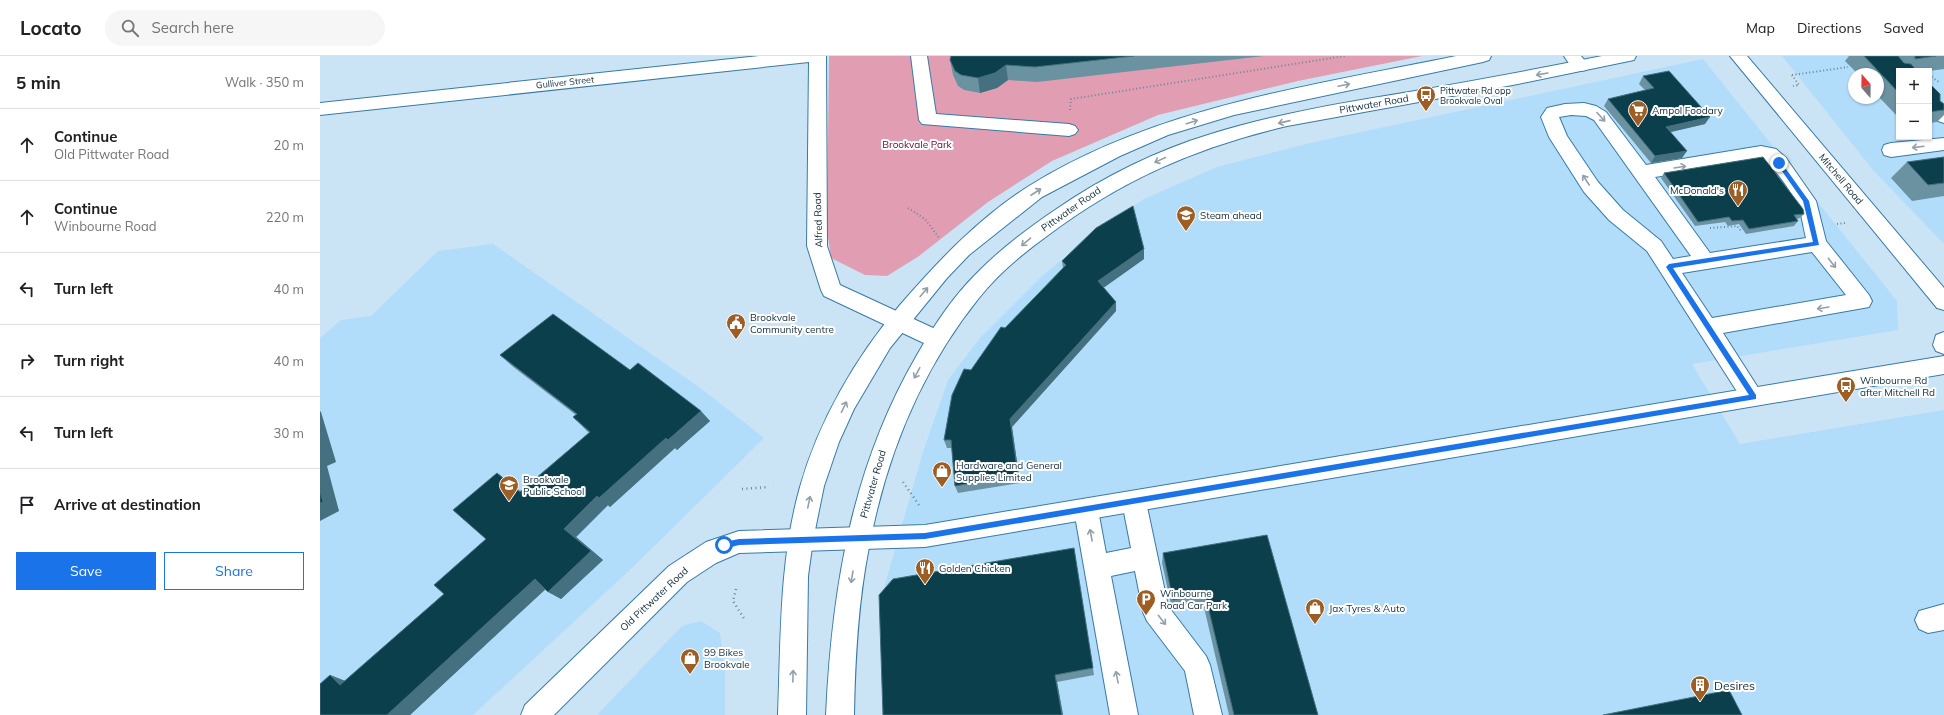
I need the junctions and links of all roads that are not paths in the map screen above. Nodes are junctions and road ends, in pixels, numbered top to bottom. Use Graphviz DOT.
graph roads {
  1 [pos="811,56"];
  2 [pos="818,56"];
  3 [pos="919,56"];
  4 [pos="1483,56"];
  5 [pos="1628,56"];
  6 [pos="1738,56"];
  7 [pos="1576,61"];
  8 [pos="1931,104"];
  9 [pos="320,109"];
  10 [pos="1944,117"];
  11 [pos="1069,130"];
  12 [pos="1944,144"];
  13 [pos="1891,150"];
  14 [pos="1641,173"];
  15 [pos="1817,244"];
  16 [pos="1706,262"];
  17 [pos="1669,267"];
  18 [pos="1944,302"];
  19 [pos="898,322"];
  20 [pos="1707,327"];
  21 [pos="936,339"];
  22 [pos="1944,341"];
  23 [pos="1944,345"];
  24 [pos="1944,365"];
  25 [pos="1753,397"];
  26 [pos="1134,502"];
  27 [pos="1086,510"];
  28 [pos="858,538"];
  29 [pos="801,540"];
  30 [pos="1145,557"];
  31 [pos="1097,567"];
  32 [pos="536,715"];
  33 [pos="792,715"];
  34 [pos="840,715"];
  35 [pos="1124,715"];
  36 [pos="1208,715"];
  1 -- 9 [label="main road, Gulliver Street"];
  2 -- 19 [label="main road, Alfred Road"];
  3 -- 11 [label="main road"];
  19 -- 4 [label="main road, one-way"];
  5 -- 7 [label="main road, Pittwater Road"];
  6 -- 18 [label="main road, Mitchell Road"];
  7 -- 21 [label="main road, Pittwater Road, one-way"];
  8 -- 10 [label="main road"];
  12 -- 13 [label="main road, one-way"];
  14 -- 15 [label="main road, one-way"];
  14 -- 16 [label="main road"];
  17 -- 14 [label="main road, one-way"];
  15 -- 16 [label="main road"];
  15 -- 20 [label="main road, one-way"];
  16 -- 17 [label="main road"];
  17 -- 20 [label="main road"];
  19 -- 21 [label="main road, Alfred Road"];
  29 -- 19 [label="main road, one-way"];
  20 -- 25 [label="main road"];
  21 -- 28 [label="main road, Pittwater Road, one-way"];
  22 -- 23 [label="main road"];
  24 -- 25 [label="main road, Old Pittwater Road"];
  25 -- 26 [label="main road, Old Pittwater Road"];
  26 -- 27 [label="main road, Old Pittwater Road"];
  26 -- 30 [label="main road"];
  27 -- 28 [label="main road, Old Pittwater Road"];
  31 -- 27 [label="main road, one-way"];
  28 -- 29 [label="main road, Old Pittwater Road"];
  28 -- 34 [label="main road, Pittwater Road, one-way"];
  29 -- 32 [label="main road, Old Pittwater Road"];
  33 -- 29 [label="main road, one-way"];
  30 -- 31 [label="main road"];
  30 -- 36 [label="main road, one-way"];
  35 -- 31 [label="main road, one-way"];
}
